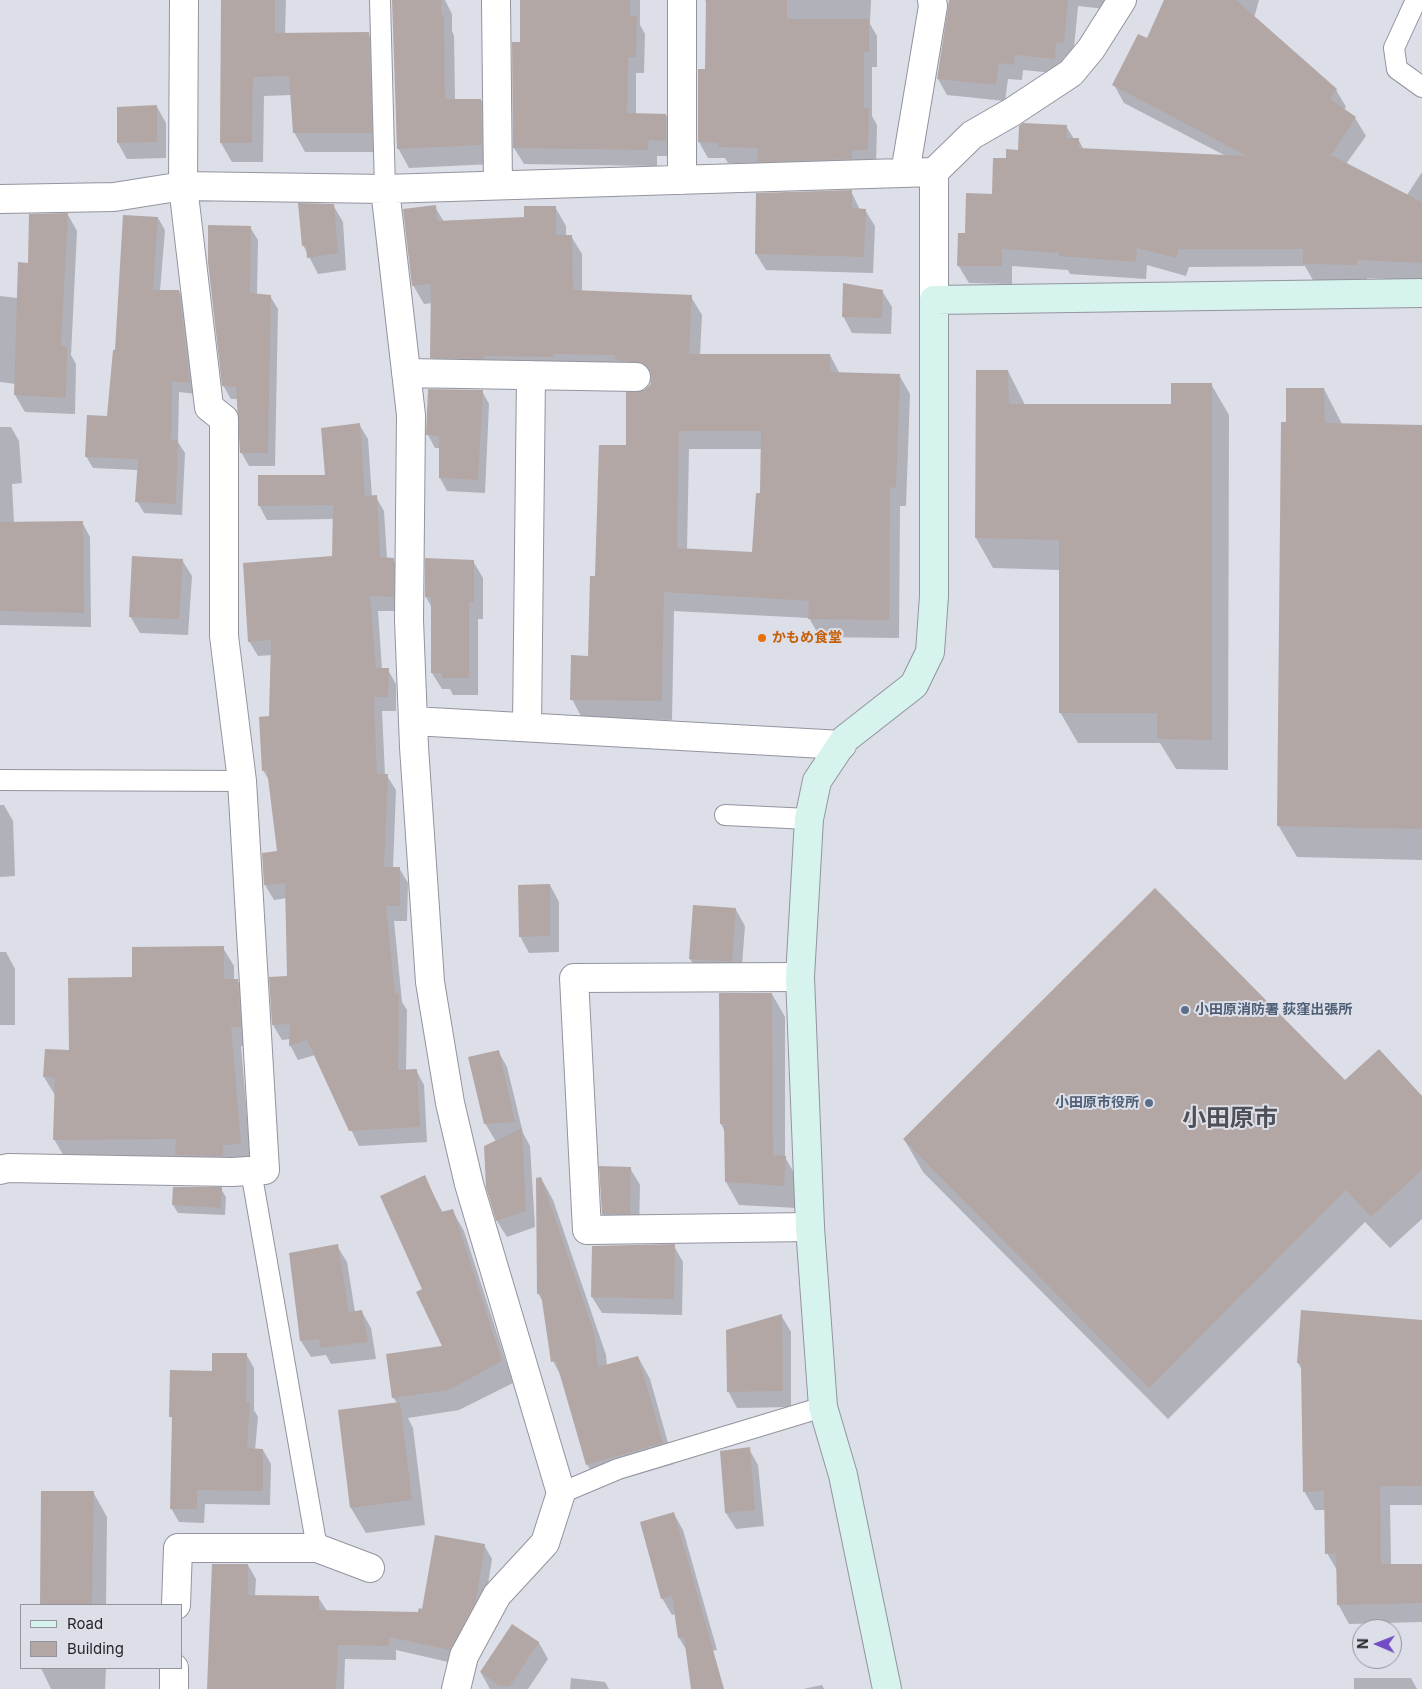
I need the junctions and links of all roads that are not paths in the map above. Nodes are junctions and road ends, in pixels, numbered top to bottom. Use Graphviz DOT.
graph roads {
  1 [pos="184,0"];
  2 [pos="380,0"];
  3 [pos="496,0"];
  4 [pos="682,0"];
  5 [pos="932,0"];
  6 [pos="1122,0"];
  7 [pos="1416,0"];
  8 [pos="1422,87"];
  9 [pos="934,172"];
  10 [pos="905,173"];
  11 [pos="682,180"];
  12 [pos="183,186"];
  13 [pos="498,186"];
  14 [pos="385,189"];
  15 [pos="0,199"];
  16 [pos="1422,293"];
  17 [pos="934,300"];
  18 [pos="406,372"];
  19 [pos="531,375"];
  20 [pos="636,376"];
  21 [pos="413,721"];
  22 [pos="527,727"];
  23 [pos="842,745"];
  24 [pos="0,780"];
  25 [pos="242,781"];
  26 [pos="725,815"];
  27 [pos="810,820"];
  28 [pos="800,977"];
  29 [pos="0,1170"];
  30 [pos="251,1171"];
  31 [pos="810,1227"];
  32 [pos="822,1407"];
  33 [pos="561,1493"];
  34 [pos="317,1548"];
  35 [pos="370,1568"];
  36 [pos="176,1604"];
  37 [pos="174,1669"];
  38 [pos="174,1689"];
  39 [pos="456,1689"];
  40 [pos="887,1689"];
  1 -- 12 [label="street"];
  2 -- 14 [label="lane"];
  3 -- 13 [label="street"];
  4 -- 11 [label="street"];
  5 -- 10 [label="street"];
  6 -- 9 [label="street"];
  7 -- 8 [label="lane"];
  9 -- 10 [label="street"];
  9 -- 17 [label="street"];
  10 -- 11 [label="street"];
  11 -- 13 [label="street"];
  12 -- 14 [label="street"];
  12 -- 15 [label="street"];
  12 -- 25 [label="street"];
  13 -- 14 [label="street"];
  14 -- 18 [label="street"];
  16 -- 17 [label="street"];
  17 -- 23 [label="street"];
  18 -- 19 [label="street"];
  18 -- 21 [label="street"];
  19 -- 20 [label="street"];
  19 -- 22 [label="street"];
  21 -- 22 [label="street"];
  21 -- 33 [label="street"];
  22 -- 23 [label="street"];
  23 -- 27 [label="street"];
  24 -- 25 [label="lane"];
  25 -- 30 [label="street"];
  26 -- 27 [label="lane"];
  27 -- 28 [label="street"];
  28 -- 31 [label="street"];
  28 -- 31 [label="street"];
  29 -- 30 [label="street"];
  30 -- 34 [label="lane"];
  31 -- 32 [label="street"];
  32 -- 33 [label="lane"];
  32 -- 40 [label="street"];
  33 -- 39 [label="street"];
  34 -- 35 [label="street"];
  34 -- 36 [label="street"];
  37 -- 38 [label="street"];
}
